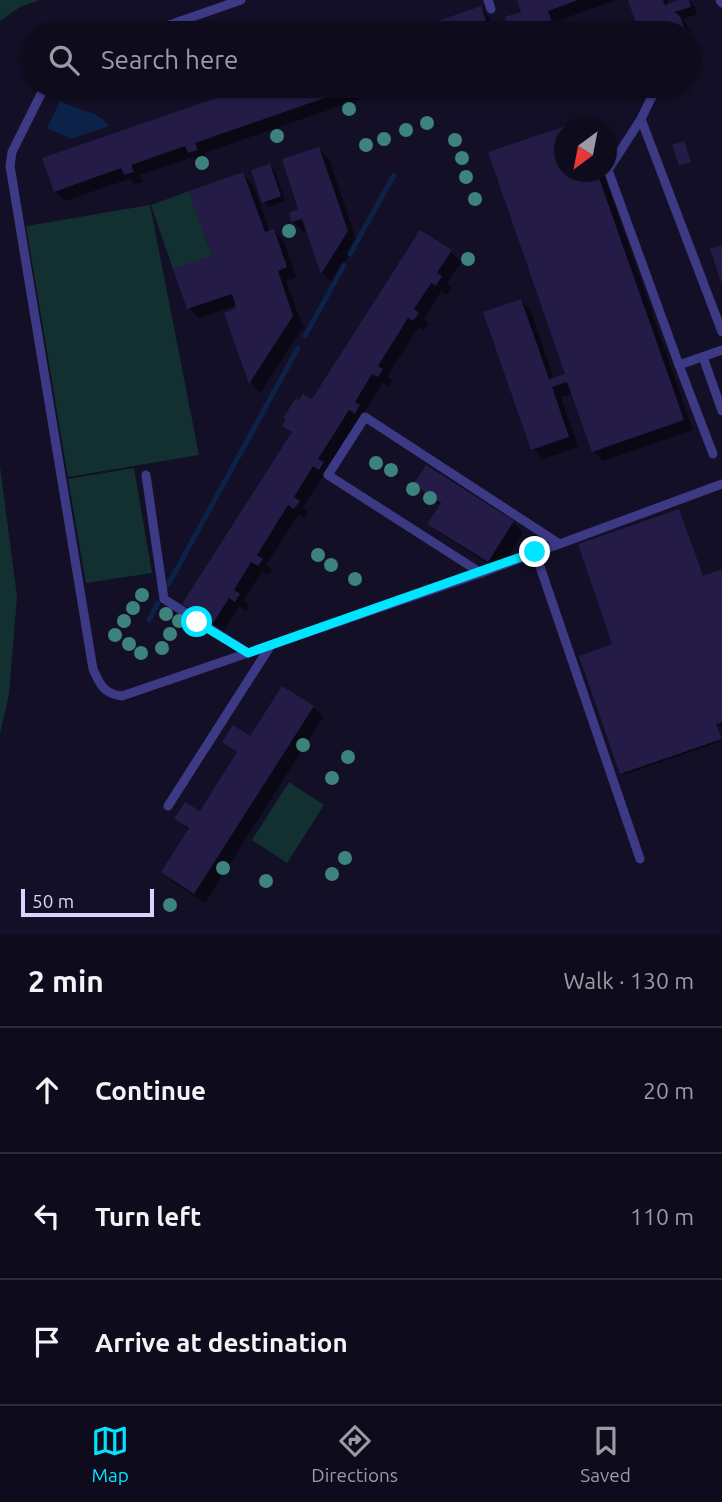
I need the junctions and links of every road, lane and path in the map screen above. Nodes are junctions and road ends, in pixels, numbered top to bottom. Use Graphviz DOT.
graph roads {
  1 [pos="241,0"];
  2 [pos="181,21"];
  3 [pos="39,98"];
  4 [pos="651,98"];
  5 [pos="641,119"];
  6 [pos="722,332"];
  7 [pos="722,349"];
  8 [pos="703,357"];
  9 [pos="679,365"];
  10 [pos="722,411"];
  11 [pos="713,454"];
  12 [pos="146,475"];
  13 [pos="722,484"];
  14 [pos="558,543"];
  15 [pos="535,552"];
  16 [pos="481,572"];
  17 [pos="271,645"];
  18 [pos="248,653"];
  19 [pos="168,806"];
  20 [pos="640,859"];
  1 -- 2 [label="lane"];
  3 -- 18 [label="lane"];
  4 -- 5 [label="lane"];
  5 -- 6 [label="lane"];
  5 -- 9 [label="lane"];
  7 -- 8 [label="lane"];
  8 -- 9 [label="lane"];
  8 -- 10 [label="lane"];
  9 -- 11 [label="lane"];
  12 -- 18 [label="lane"];
  13 -- 14 [label="lane"];
  14 -- 15 [label="lane"];
  14 -- 16 [label="lane"];
  15 -- 16 [label="lane"];
  15 -- 20 [label="lane"];
  16 -- 17 [label="lane"];
  17 -- 18 [label="lane"];
  17 -- 19 [label="lane"];
}
